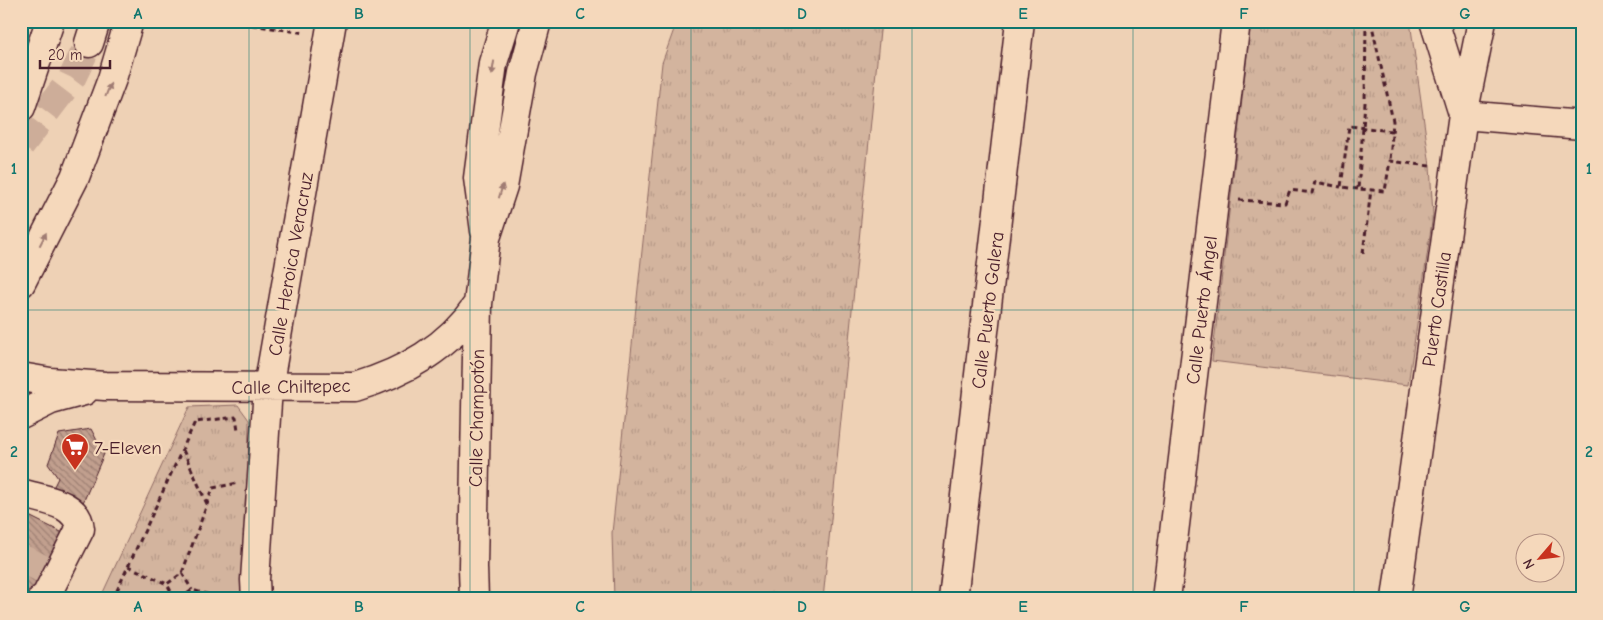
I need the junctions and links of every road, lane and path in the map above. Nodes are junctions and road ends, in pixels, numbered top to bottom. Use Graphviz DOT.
graph roads {
  1 [pos="50,21"];
  2 [pos="129,21"];
  3 [pos="226,21"];
  4 [pos="506,21"];
  5 [pos="537,21"];
  6 [pos="1020,21"];
  7 [pos="1236,21"];
  8 [pos="1366,21"];
  9 [pos="1371,21"];
  10 [pos="1434,21"];
  11 [pos="1482,21"];
  12 [pos="330,29"];
  13 [pos="21,107"];
  14 [pos="1464,115"];
  15 [pos="1582,125"];
  16 [pos="1363,128"];
  17 [pos="1392,132"];
  18 [pos="1390,160"];
  19 [pos="1430,166"];
  20 [pos="1341,187"];
  21 [pos="1358,189"];
  22 [pos="1371,190"];
  23 [pos="1214,199"];
  24 [pos="486,238"];
  25 [pos="1363,253"];
  26 [pos="21,283"];
  27 [pos="478,304"];
  28 [pos="21,377"];
  29 [pos="105,386"];
  30 [pos="268,388"];
  31 [pos="21,415"];
  32 [pos="239,435"];
  33 [pos="182,450"];
  34 [pos="239,482"];
  35 [pos="21,493"];
  36 [pos="207,504"];
  37 [pos="128,566"];
  38 [pos="182,573"];
  39 [pos="167,584"];
  40 [pos="192,590"];
  41 [pos="42,599"];
  42 [pos="113,599"];
  43 [pos="174,599"];
  44 [pos="180,599"];
  45 [pos="225,599"];
  46 [pos="256,599"];
  47 [pos="474,599"];
  48 [pos="953,599"];
  49 [pos="1166,599"];
  50 [pos="1396,599"];
  1 -- 13 [label="main road"];
  26 -- 2 [label="main road, one-way"];
  3 -- 12 [label="path"];
  4 -- 24 [label="main road, Calle Champotón, one-way"];
  24 -- 5 [label="main road, Calle Champotón, one-way"];
  6 -- 48 [label="main road, Calle Puerto Galera"];
  7 -- 23 [label="main road, Calle Puerto Ángel"];
  8 -- 16 [label="path"];
  9 -- 17 [label="path"];
  10 -- 14 [label="main road"];
  11 -- 14 [label="main road, Puerto Castilla"];
  12 -- 30 [label="main road, Calle Heroica Veracruz"];
  14 -- 15 [label="main road"];
  14 -- 50 [label="main road, Puerto Castilla"];
  16 -- 17 [label="path"];
  16 -- 20 [label="path"];
  16 -- 21 [label="path"];
  17 -- 18 [label="path"];
  18 -- 19 [label="path"];
  18 -- 22 [label="path"];
  20 -- 21 [label="path"];
  20 -- 23 [label="path"];
  21 -- 22 [label="path"];
  22 -- 25 [label="path"];
  23 -- 49 [label="main road, Calle Puerto Ángel"];
  24 -- 27 [label="main road, Calle Champotón"];
  27 -- 30 [label="main road, Calle Chiltepec"];
  27 -- 47 [label="main road, Calle Champotón"];
  28 -- 29 [label="main road, Calle Chiltepec"];
  29 -- 30 [label="main road, Calle Chiltepec"];
  29 -- 31 [label="main road, Calle Chiltepec"];
  30 -- 46 [label="main road, Calle Heroica Veracruz"];
  32 -- 33 [label="path"];
  33 -- 36 [label="path"];
  33 -- 37 [label="path"];
  34 -- 36 [label="path"];
  35 -- 41 [label="main road"];
  36 -- 38 [label="path"];
  37 -- 39 [label="path"];
  37 -- 42 [label="path"];
  38 -- 39 [label="path"];
  38 -- 40 [label="path"];
  39 -- 43 [label="path"];
  40 -- 44 [label="path"];
  40 -- 45 [label="path"];
}
